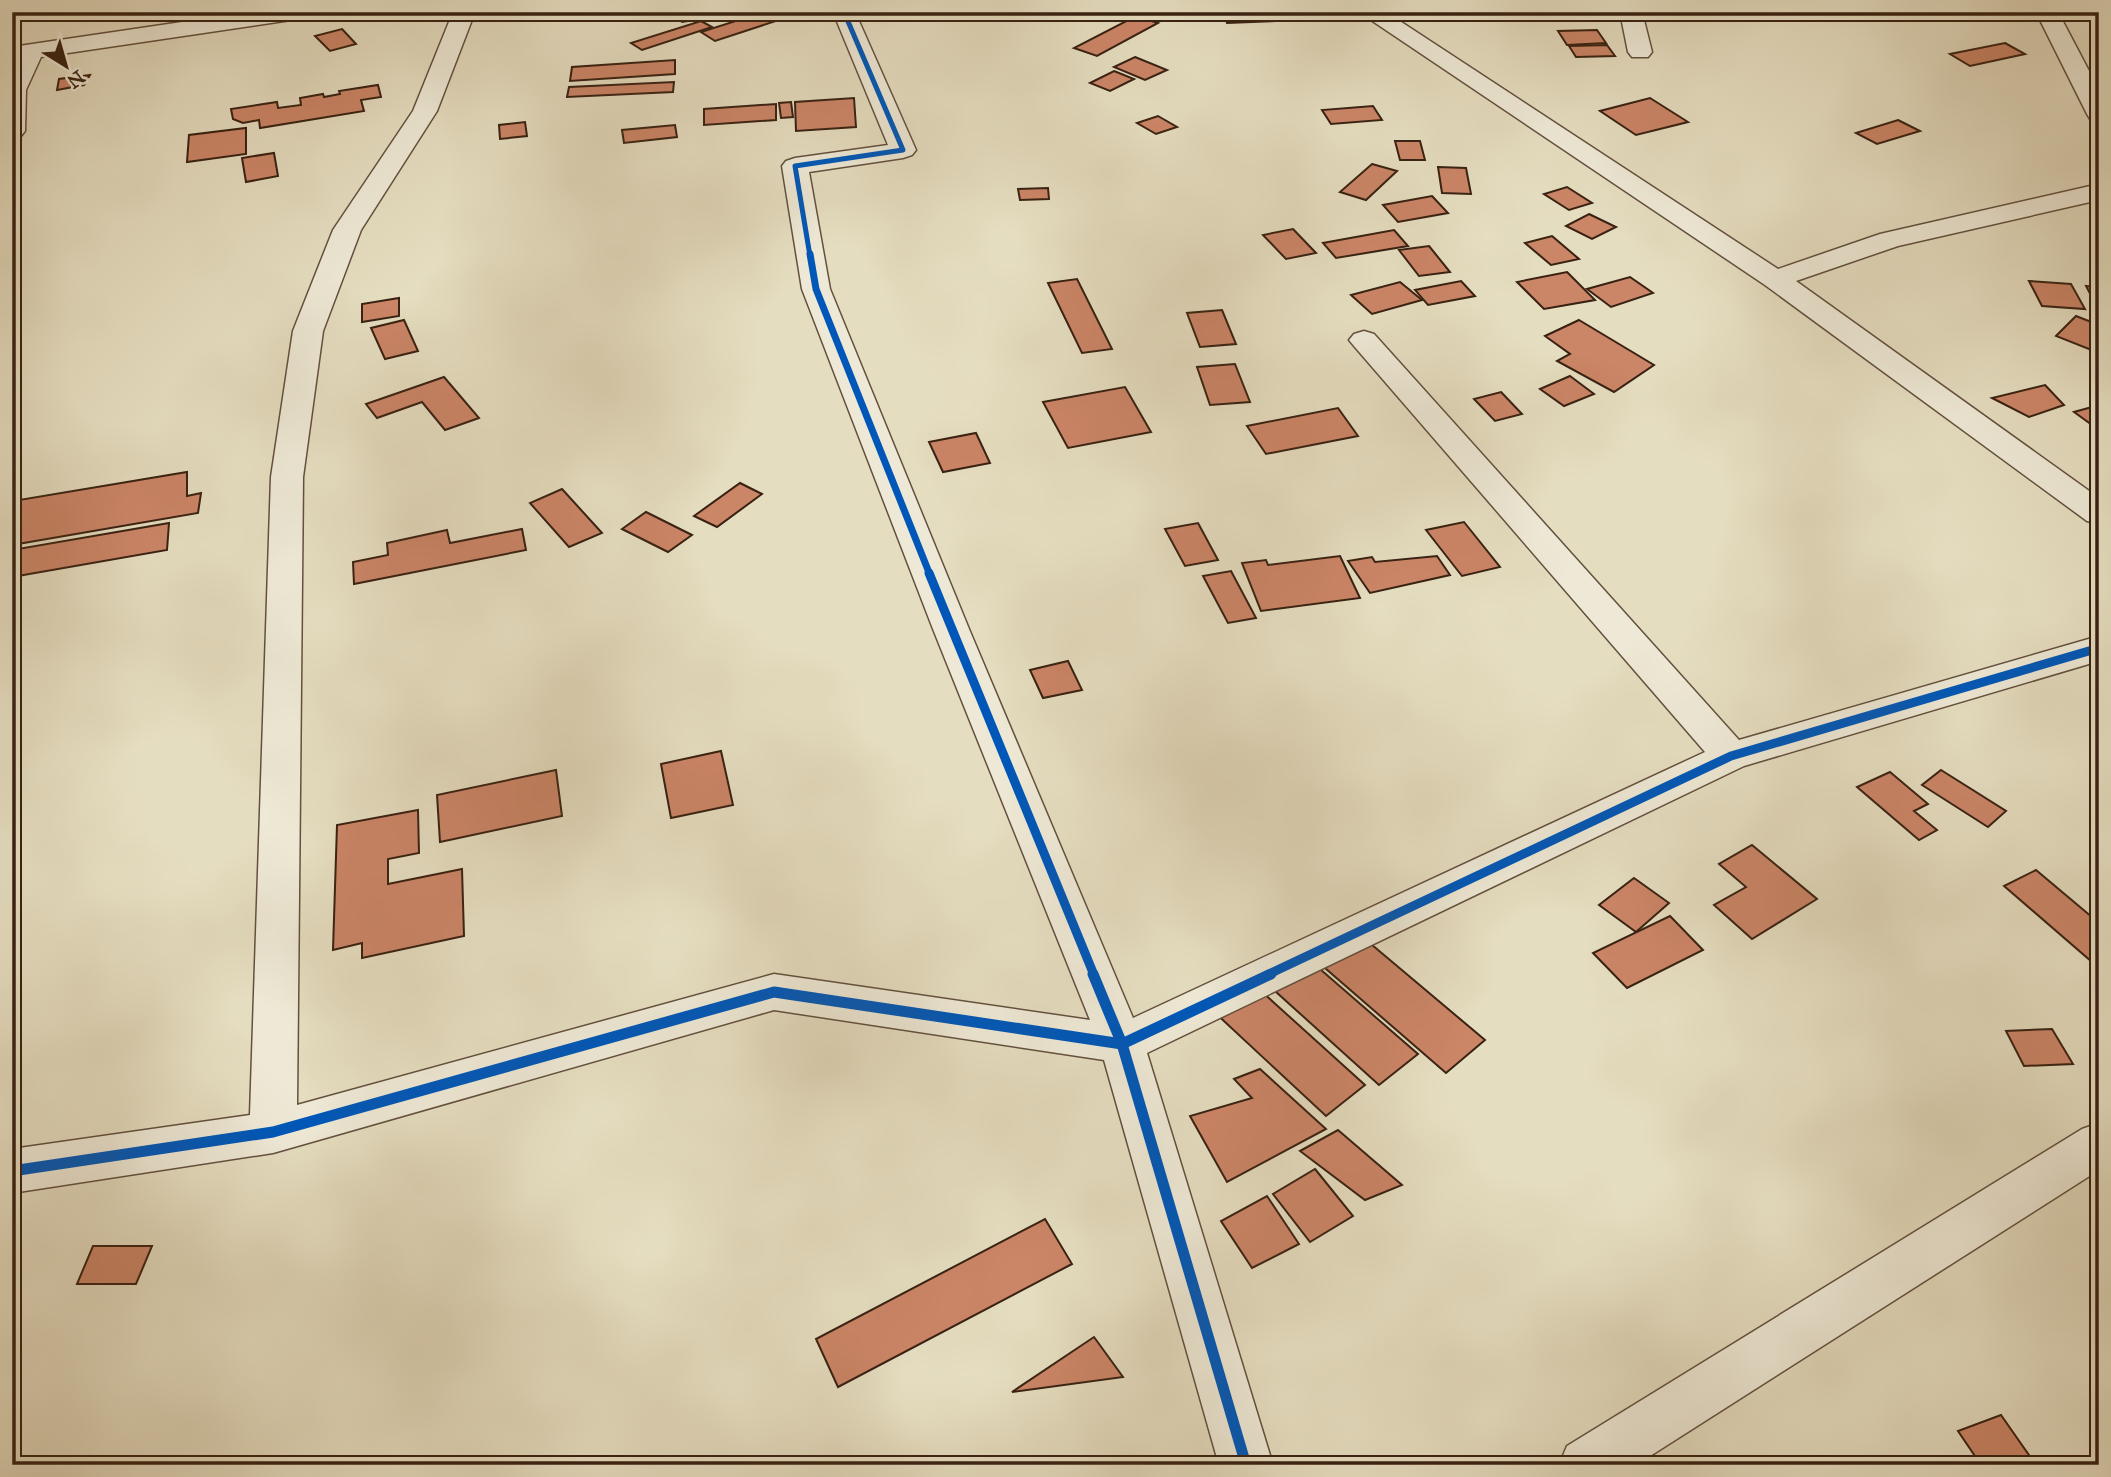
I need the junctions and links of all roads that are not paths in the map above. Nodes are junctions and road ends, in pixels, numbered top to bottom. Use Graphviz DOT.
graph roads {
  1 [pos="298,12"];
  2 [pos="464,12"];
  3 [pos="844,12"];
  4 [pos="1370,12"];
  5 [pos="1631,12"];
  6 [pos="2047,12"];
  7 [pos="1640,52"];
  8 [pos="21,53"];
  9 [pos="2099,114"];
  10 [pos="12,131"];
  11 [pos="2099,192"];
  12 [pos="1775,279"];
  13 [pos="1364,340"];
  14 [pos="2099,514"];
  15 [pos="2099,648"];
  16 [pos="1731,755"];
  17 [pos="1122,1044"];
  18 [pos="273,1132"];
  19 [pos="2099,1144"];
  20 [pos="12,1171"];
  21 [pos="1246,1465"];
  22 [pos="1586,1465"];
  1 -- 8 [label="street"];
  2 -- 18 [label="street"];
  3 -- 17 [label="street"];
  4 -- 12 [label="street"];
  5 -- 7 [label="street"];
  6 -- 9 [label="street"];
  8 -- 10 [label="street"];
  11 -- 12 [label="street"];
  12 -- 14 [label="street"];
  13 -- 16 [label="street"];
  15 -- 16 [label="street"];
  16 -- 17 [label="street"];
  17 -- 18 [label="street"];
  17 -- 21 [label="street"];
  18 -- 20 [label="street"];
  19 -- 22 [label="street"];
}
